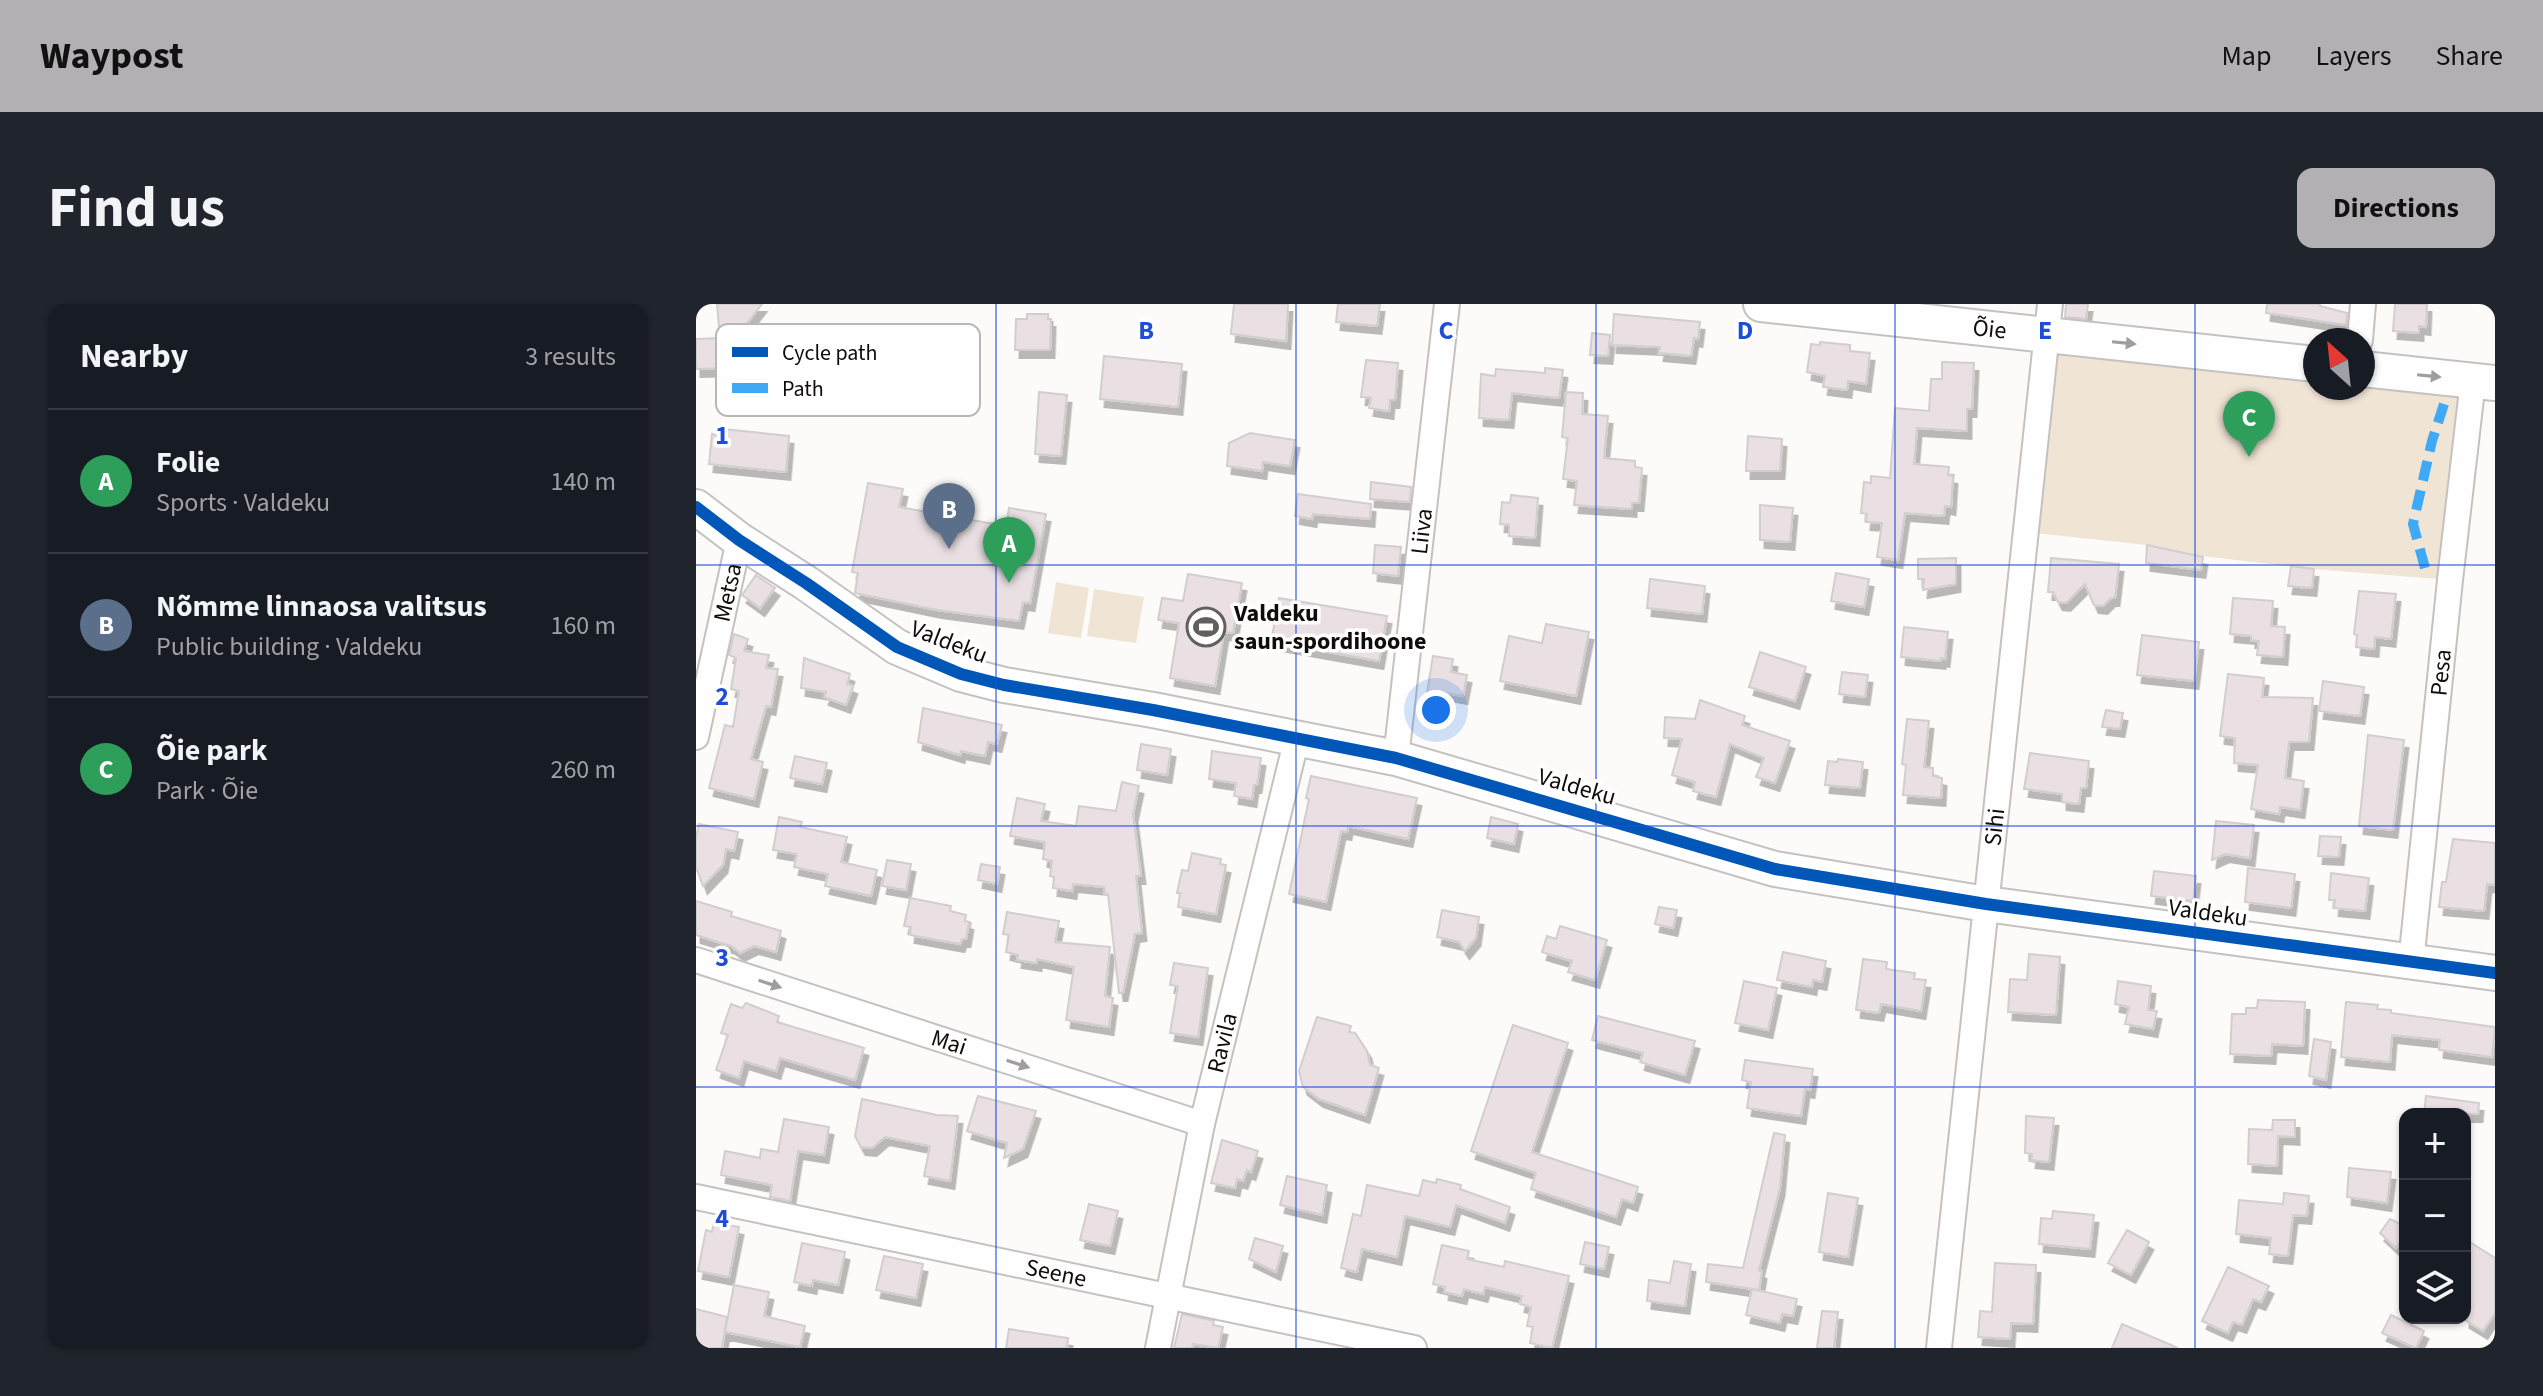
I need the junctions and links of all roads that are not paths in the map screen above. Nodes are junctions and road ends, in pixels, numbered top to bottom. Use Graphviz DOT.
graph roads {
  1 [pos="1447,304"];
  2 [pos="1761,304"];
  3 [pos="2363,304"];
  4 [pos="2048,319"];
  5 [pos="2361,328"];
  6 [pos="2303,362"];
  7 [pos="2375,370"];
  8 [pos="2484,382"];
  9 [pos="696,507"];
  10 [pos="739,540"];
  11 [pos="696,737"];
  12 [pos="1297,738"];
  13 [pos="1396,758"];
  14 [pos="1986,904"];
  15 [pos="696,960"];
  16 [pos="2411,963"];
  17 [pos="2495,973"];
  18 [pos="1202,1124"];
  19 [pos="696,1197"];
  20 [pos="1170,1297"];
  21 [pos="1158,1348"];
  22 [pos="1414,1348"];
  23 [pos="1939,1348"];
  1 -- 13 [label="street, Liiva"];
  2 -- 4 [label="street, Õie"];
  3 -- 5 [label="street"];
  4 -- 6 [label="street, Õie, one-way"];
  4 -- 14 [label="street, Sihi"];
  7 -- 8 [label="street, one-way"];
  8 -- 16 [label="street, Pesa"];
  9 -- 10 [label="street, Valdeku"];
  10 -- 11 [label="street, Metsa"];
  10 -- 12 [label="street, Valdeku"];
  12 -- 13 [label="street, Valdeku"];
  12 -- 18 [label="street, Ravila"];
  13 -- 14 [label="street, Valdeku"];
  14 -- 16 [label="street, Valdeku"];
  14 -- 23 [label="street, Sihi"];
  15 -- 18 [label="street, Mai, one-way"];
  16 -- 17 [label="street, Valdeku"];
  18 -- 20 [label="street, Ravila"];
  19 -- 20 [label="street, Seene"];
  20 -- 21 [label="street, Ravila"];
  20 -- 22 [label="street, Seene"];
}
